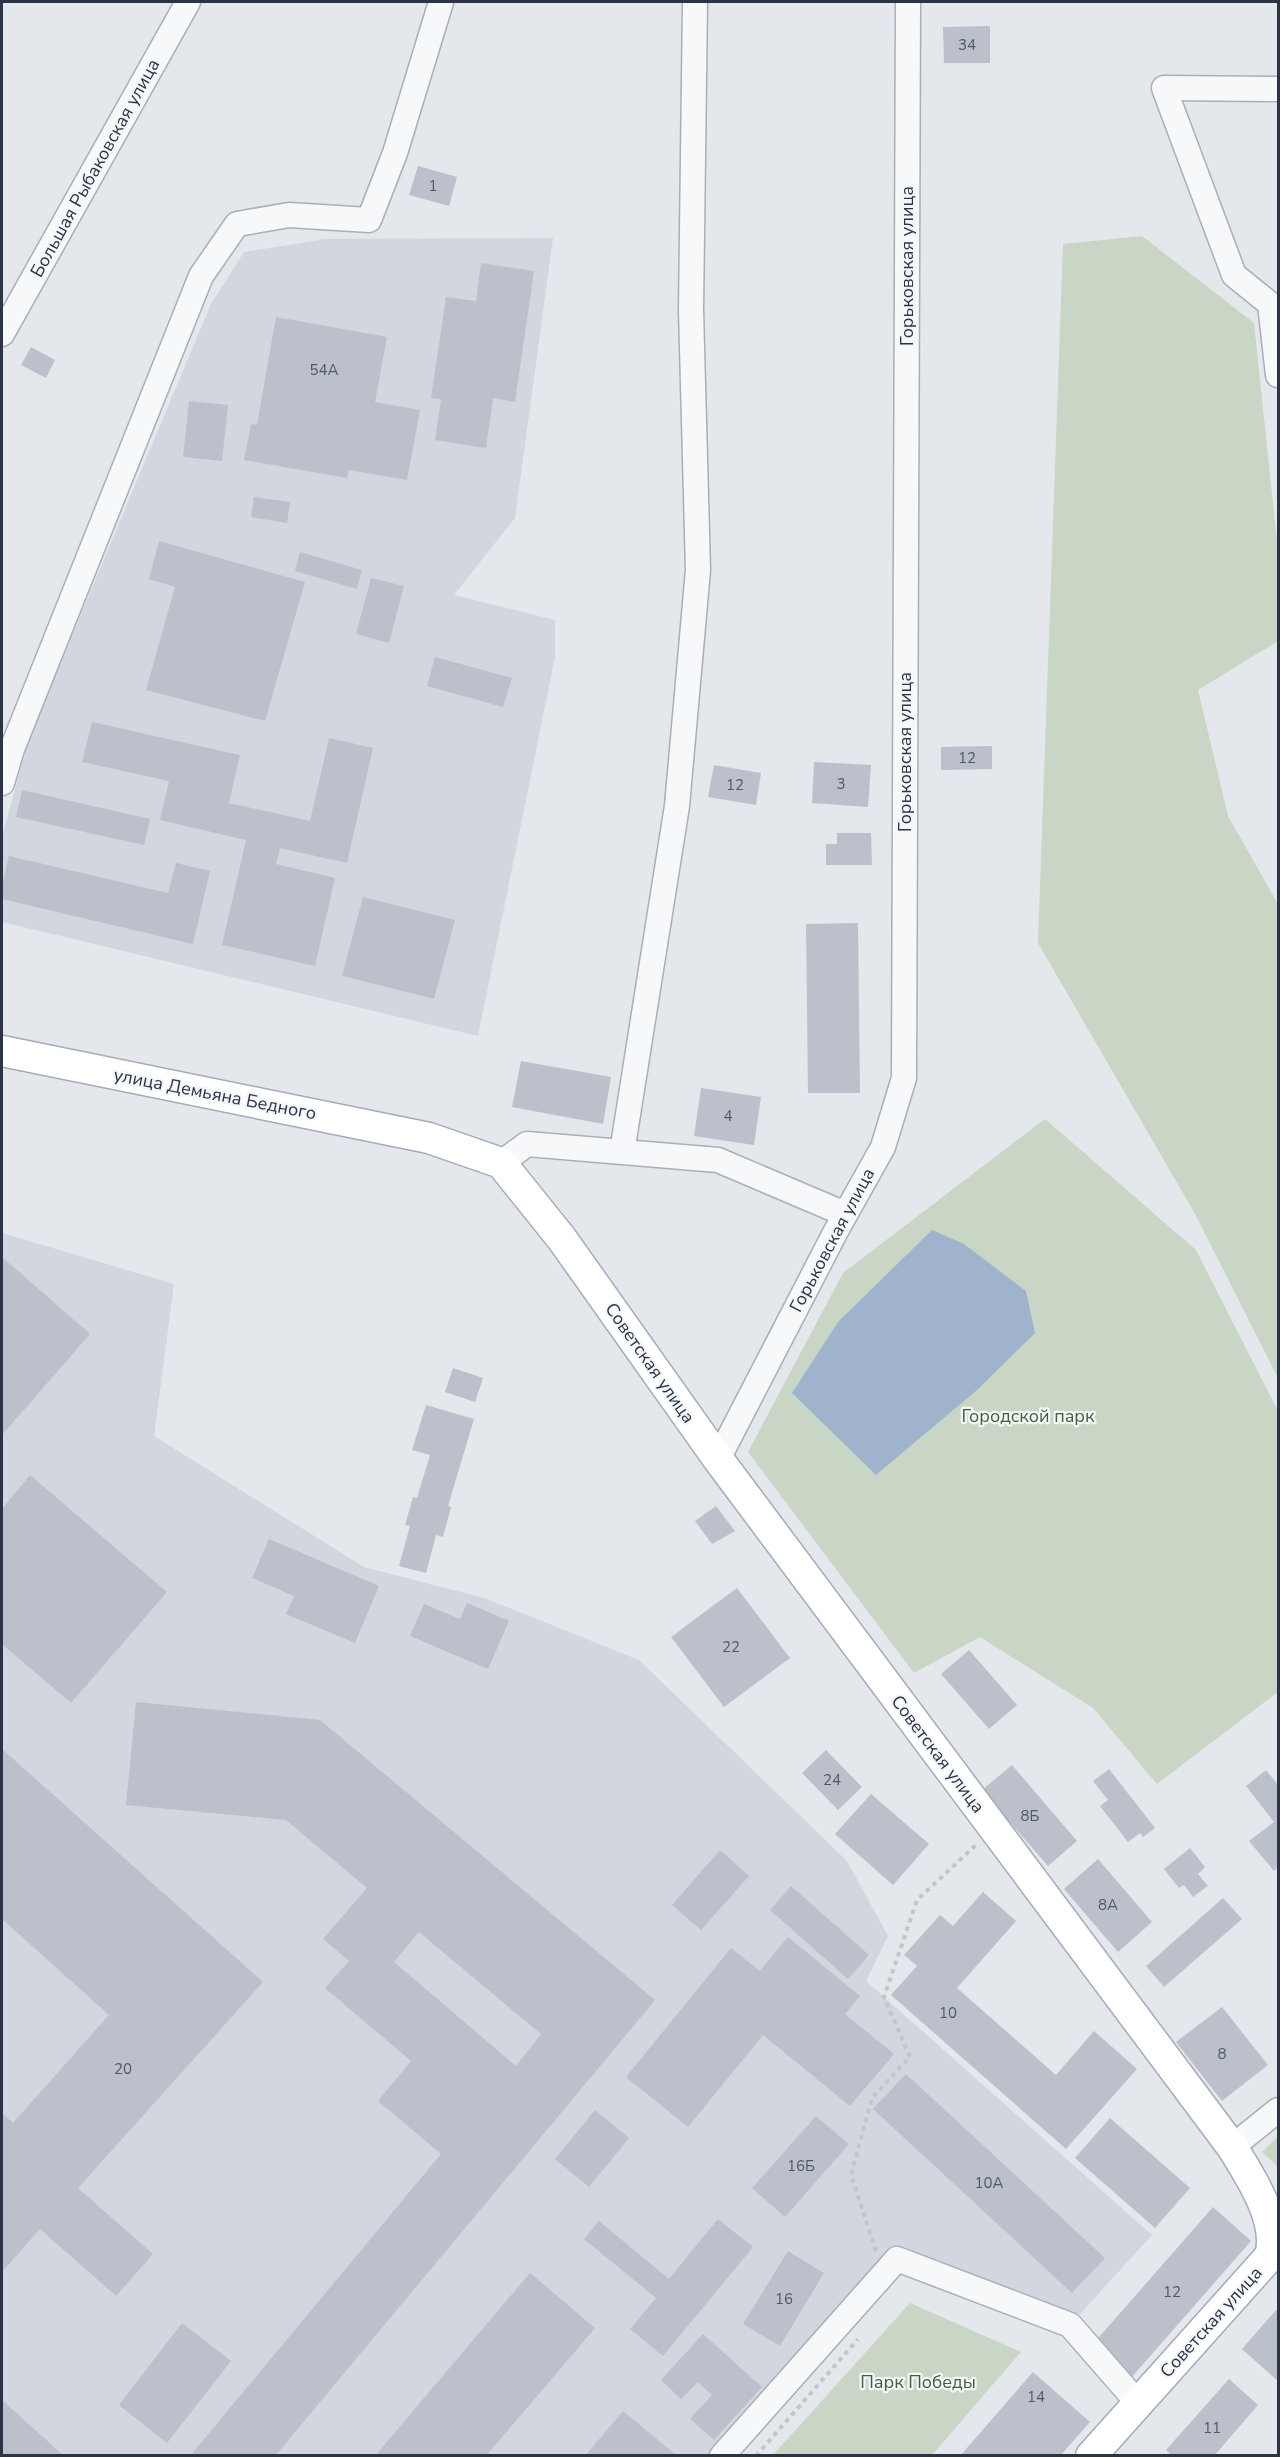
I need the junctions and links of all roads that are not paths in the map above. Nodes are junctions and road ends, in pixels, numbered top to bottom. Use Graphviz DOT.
graph roads {
  1 [pos="188,2"];
  2 [pos="441,2"];
  3 [pos="695,2"];
  4 [pos="908,2"];
  5 [pos="1278,89"];
  6 [pos="1274,303"];
  7 [pos="2,334"];
  8 [pos="1278,375"];
  9 [pos="2,783"];
  10 [pos="2,1051"];
  11 [pos="622,1152"];
  12 [pos="501,1163"];
  13 [pos="845,1214"];
  14 [pos="718,1459"];
  15 [pos="1278,2110"];
  16 [pos="1232,2147"];
  17 [pos="1138,2403"];
  18 [pos="722,2456"];
  19 [pos="1091,2456"];
  1 -- 7 [label="street, Большая Рыбаковская улица"];
  2 -- 9 [label="street"];
  3 -- 11 [label="street"];
  4 -- 13 [label="street, Горьковская улица"];
  5 -- 6 [label="street"];
  6 -- 8 [label="street"];
  10 -- 12 [label="main road, улица Демьяна Бедного"];
  11 -- 12 [label="street"];
  11 -- 13 [label="street"];
  12 -- 14 [label="main road, Советская улица"];
  13 -- 14 [label="street, Горьковская улица"];
  14 -- 16 [label="main road, Советская улица"];
  15 -- 16 [label="street"];
  16 -- 17 [label="main road, Советская улица"];
  17 -- 18 [label="street"];
  17 -- 19 [label="main road, Советская улица"];
}
